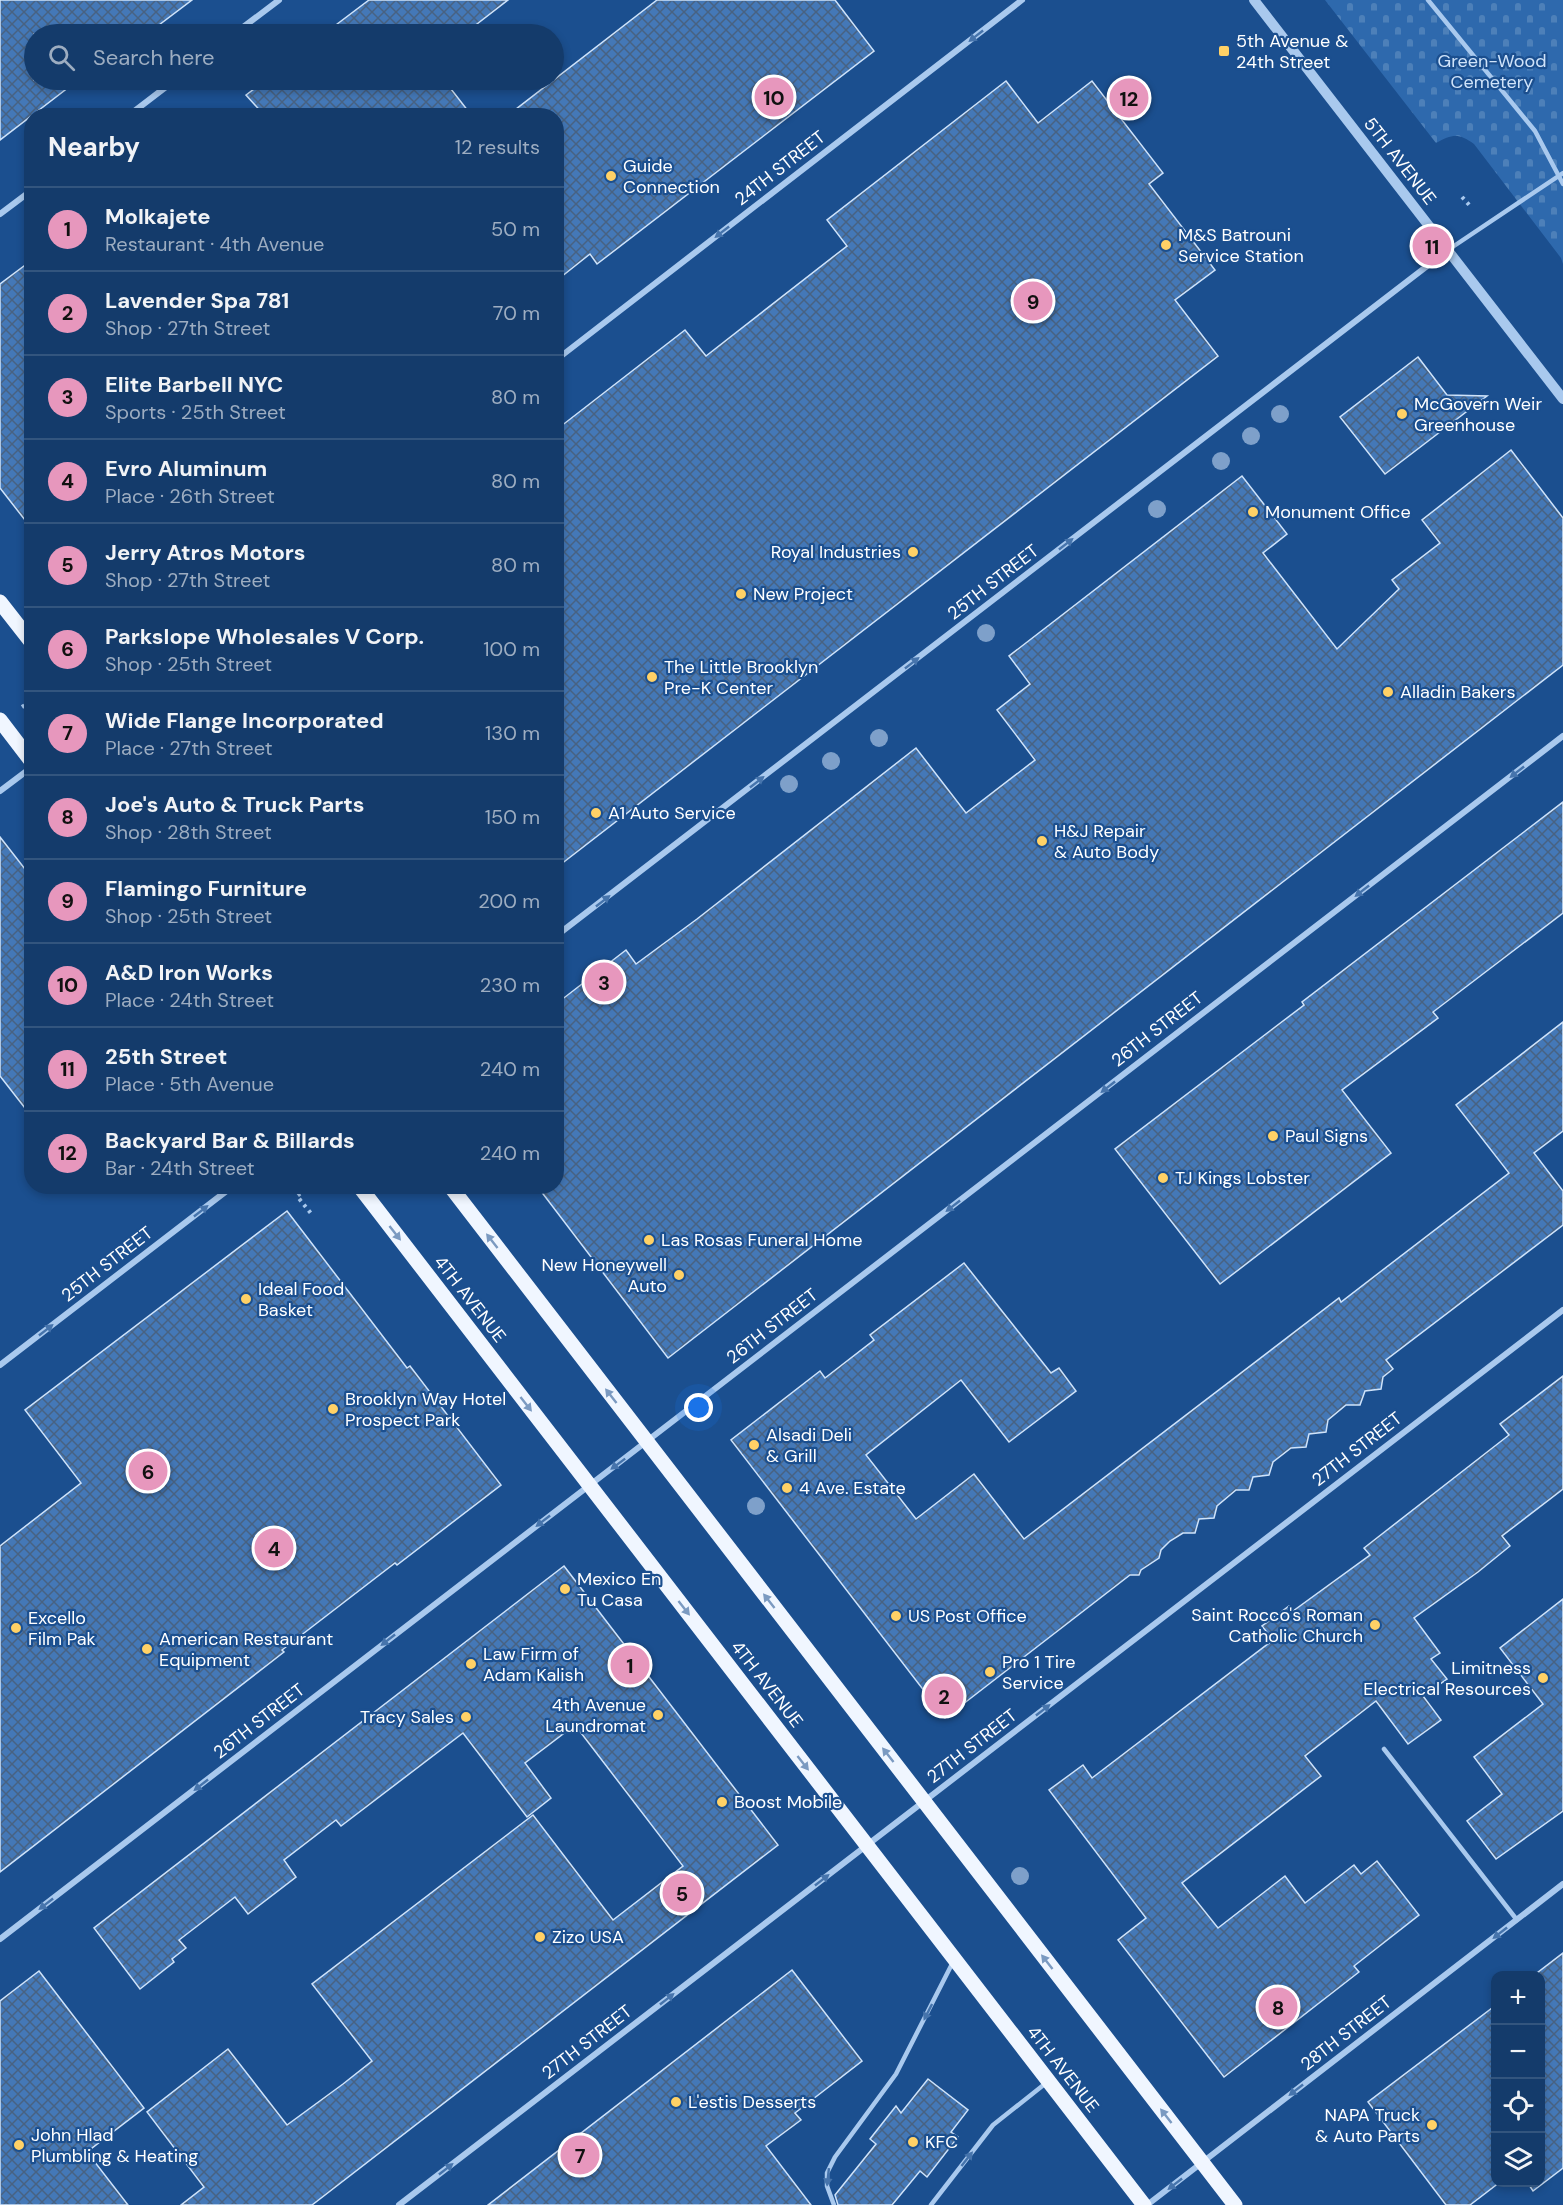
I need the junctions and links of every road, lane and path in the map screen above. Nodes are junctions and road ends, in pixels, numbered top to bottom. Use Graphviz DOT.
graph roads {
  1 [pos="279,0"];
  2 [pos="1023,0"];
  3 [pos="1254,0"];
  4 [pos="1428,0"];
  5 [pos="247,24"];
  6 [pos="162,90"];
  7 [pos="138,108"];
  8 [pos="1561,174"];
  9 [pos="1563,184"];
  10 [pos="24,196"];
  11 [pos="0,214"];
  12 [pos="1448,250"];
  13 [pos="564,354"];
  14 [pos="1563,399"];
  15 [pos="0,602"];
  16 [pos="24,633"];
  17 [pos="0,720"];
  18 [pos="1563,736"];
  19 [pos="24,752"];
  20 [pos="24,773"];
  21 [pos="0,791"];
  22 [pos="564,930"];
  23 [pos="223,1194"];
  24 [pos="300,1194"];
  25 [pos="365,1194"];
  26 [pos="456,1194"];
  27 [pos="313,1216"];
  28 [pos="1563,1310"];
  29 [pos="0,1365"];
  30 [pos="647,1442"];
  31 [pos="589,1485"];
  32 [pos="1384,1749"];
  33 [pos="924,1802"];
  34 [pos="866,1845"];
  35 [pos="1563,1884"];
  36 [pos="1517,1920"];
  37 [pos="0,1939"];
  38 [pos="955,1960"];
  39 [pos="1048,2081"];
  40 [pos="1202,2163"];
  41 [pos="399,2205"];
  42 [pos="834,2205"];
  43 [pos="931,2205"];
  44 [pos="1145,2205"];
  45 [pos="1235,2205"];
  1 -- 5 [label="street"];
  2 -- 13 [label="street, 24TH STREET, one-way"];
  3 -- 12 [label="street, 5TH AVENUE"];
  4 -- 8 [label="lane"];
  6 -- 7 [label="street"];
  8 -- 9 [label="lane"];
  8 -- 12 [label="lane"];
  10 -- 11 [label="street"];
  12 -- 14 [label="street, 5TH AVENUE"];
  22 -- 12 [label="street, 25TH STREET, one-way"];
  15 -- 16 [label="main road"];
  17 -- 19 [label="main road"];
  18 -- 30 [label="street, 26TH STREET, one-way"];
  20 -- 21 [label="street"];
  29 -- 23 [label="street, 25TH STREET, one-way"];
  24 -- 27 [label="path"];
  25 -- 31 [label="main road, 4TH AVENUE, one-way"];
  30 -- 26 [label="main road, one-way"];
  33 -- 28 [label="street, 27TH STREET, one-way"];
  30 -- 31 [label="street, 26TH STREET, one-way"];
  33 -- 30 [label="main road, one-way"];
  31 -- 34 [label="main road, 4TH AVENUE, one-way"];
  31 -- 37 [label="street, 26TH STREET, one-way"];
  32 -- 36 [label="lane"];
  33 -- 34 [label="street, 27TH STREET"];
  40 -- 33 [label="main road, one-way"];
  34 -- 38 [label="main road, 4TH AVENUE"];
  41 -- 34 [label="street, 27TH STREET, one-way"];
  35 -- 36 [label="street, 28TH STREET"];
  36 -- 40 [label="street, 28TH STREET, one-way"];
  38 -- 39 [label="main road, 4TH AVENUE"];
  38 -- 42 [label="lane, one-way"];
  43 -- 39 [label="lane, one-way"];
  39 -- 44 [label="main road, 4TH AVENUE"];
  40 -- 44 [label="street, 28TH STREET, one-way"];
  40 -- 45 [label="main road"];
}
